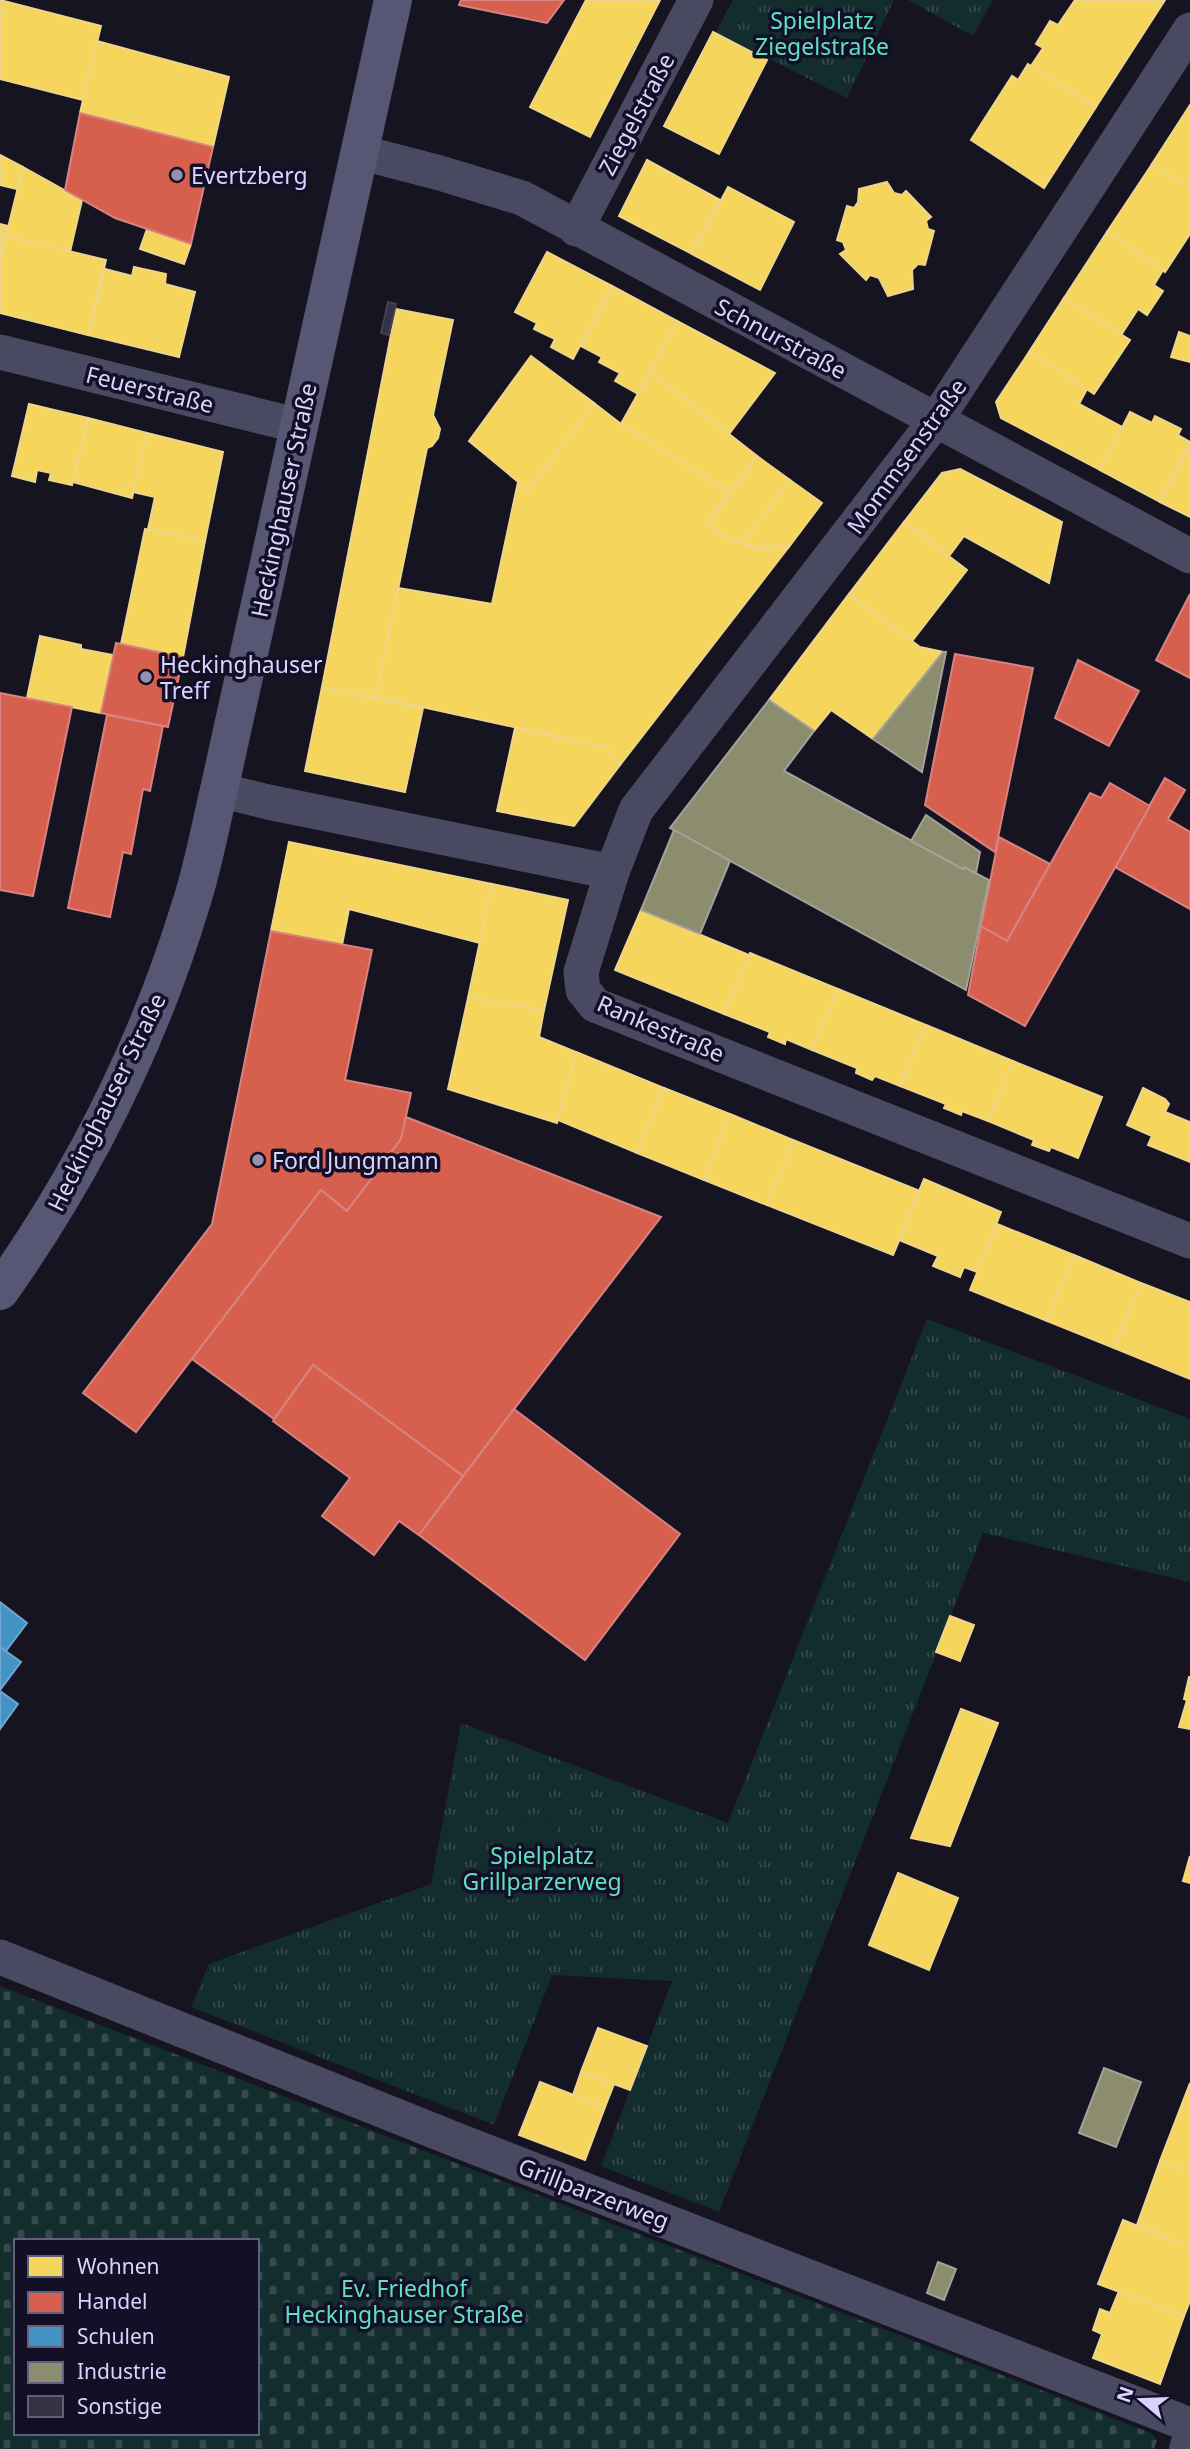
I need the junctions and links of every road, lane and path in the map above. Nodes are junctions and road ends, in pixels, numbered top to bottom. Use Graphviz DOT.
graph roads {
  1 [pos="393,0"];
  2 [pos="696,0"];
  3 [pos="1190,30"];
  4 [pos="359,152"];
  5 [pos="576,229"];
  6 [pos="0,352"];
  7 [pos="936,420"];
  8 [pos="300,426"];
  9 [pos="1190,556"];
  10 [pos="219,790"];
  11 [pos="612,872"];
  12 [pos="1190,1241"];
  13 [pos="0,1291"];
  14 [pos="0,1957"];
  15 [pos="1190,2425"];
  16 [pos="1190,2443"];
  17 [pos="1188,2449"];
  1 -- 4 [label="main road, Heckinghauser Straße"];
  2 -- 5 [label="street, Ziegelstraße"];
  3 -- 7 [label="street, Mommsenstraße"];
  4 -- 5 [label="street, Schnurstraße"];
  4 -- 8 [label="main road, Heckinghauser Straße"];
  5 -- 7 [label="street, Schnurstraße"];
  6 -- 8 [label="street, Feuerstraße"];
  7 -- 9 [label="street, Schnurstraße"];
  7 -- 11 [label="street, Mommsenstraße"];
  8 -- 10 [label="main road, Heckinghauser Straße"];
  10 -- 11 [label="street"];
  10 -- 13 [label="main road, Heckinghauser Straße"];
  11 -- 12 [label="street, Rankestraße"];
  14 -- 15 [label="street, Grillparzerweg"];
  16 -- 17 [label="street"];
}
